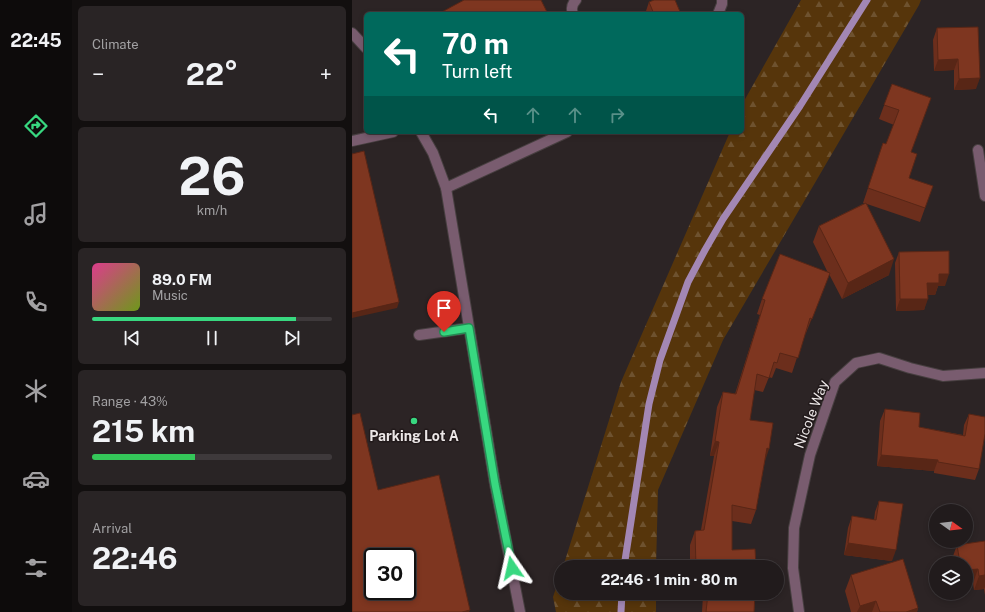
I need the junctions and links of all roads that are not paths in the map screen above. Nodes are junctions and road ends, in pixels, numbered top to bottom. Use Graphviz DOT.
graph roads {
  1 [pos="576,0"];
  2 [pos="722,0"];
  3 [pos="572,12"];
  4 [pos="719,12"];
  5 [pos="352,33"];
  6 [pos="364,46"];
  7 [pos="384,134"];
  8 [pos="422,134"];
  9 [pos="563,134"];
  10 [pos="352,141"];
  11 [pos="978,150"];
  12 [pos="446,188"];
  13 [pos="985,196"];
  14 [pos="469,328"];
  15 [pos="419,335"];
  16 [pos="985,373"];
  17 [pos="519,611"];
  18 [pos="799,612"];
  1 -- 3 [label="street"];
  2 -- 4 [label="street"];
  5 -- 6 [label="street"];
  7 -- 10 [label="street"];
  8 -- 12 [label="street"];
  9 -- 12 [label="street"];
  11 -- 13 [label="street"];
  12 -- 14 [label="street"];
  14 -- 15 [label="street"];
  14 -- 17 [label="street"];
  16 -- 18 [label="street, Nicole Way"];
}
